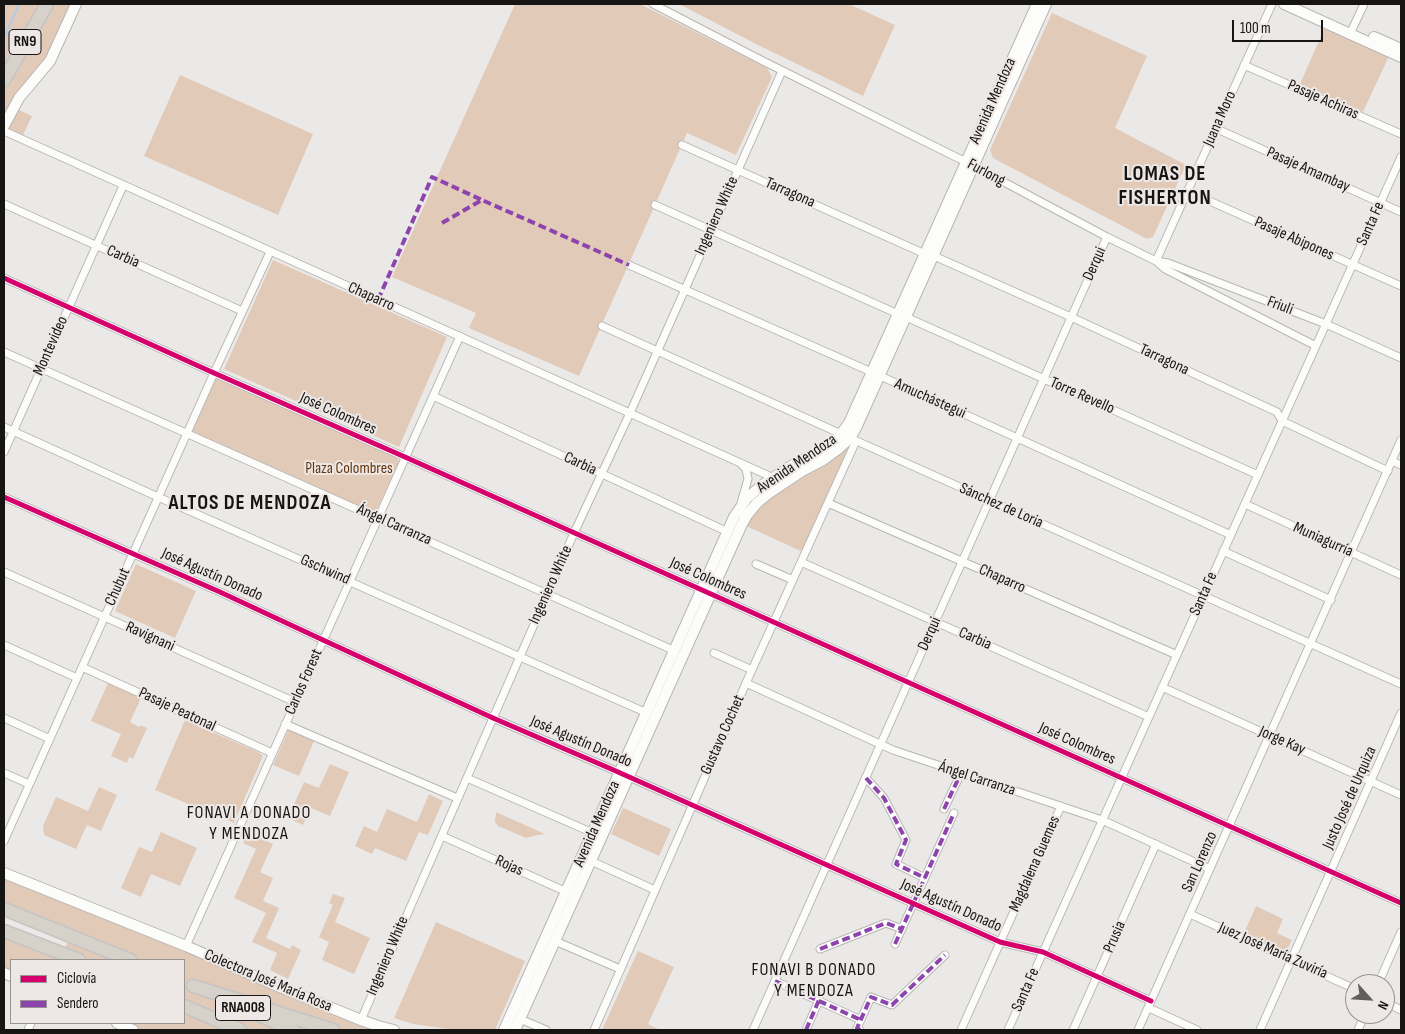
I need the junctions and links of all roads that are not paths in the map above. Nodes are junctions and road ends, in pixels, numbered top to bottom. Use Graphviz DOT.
graph roads {
  1 [pos="47,4"];
  2 [pos="76,4"];
  3 [pos="653,4"];
  4 [pos="1037,4"];
  5 [pos="1046,4"];
  6 [pos="1272,4"];
  7 [pos="1284,4"];
  8 [pos="1300,4"];
  9 [pos="1364,4"];
  10 [pos="1351,30"];
  11 [pos="1401,49"];
  12 [pos="1401,57"];
  13 [pos="1244,65"];
  14 [pos="782,71"];
  15 [pos="4,80"];
  16 [pos="4,126"];
  17 [pos="1216,128"];
  18 [pos="4,131"];
  19 [pos="1401,134"];
  20 [pos="682,145"];
  21 [pos="1401,157"];
  22 [pos="970,164"];
  23 [pos="738,170"];
  24 [pos="123,186"];
  25 [pos="1187,191"];
  26 [pos="1380,203"];
  27 [pos="4,204"];
  28 [pos="655,205"];
  29 [pos="1401,212"];
  30 [pos="711,230"];
  31 [pos="1107,237"];
  32 [pos="96,245"];
  33 [pos="270,252"];
  34 [pos="929,255"];
  35 [pos="1156,261"];
  36 [pos="629,265"];
  37 [pos="1353,266"];
  38 [pos="4,278"];
  39 [pos="1401,286"];
  40 [pos="684,290"];
  41 [pos="69,307"];
  42 [pos="242,311"];
  43 [pos="902,316"];
  44 [pos="1071,317"];
  45 [pos="1326,324"];
  46 [pos="602,326"];
  47 [pos="460,336"];
  48 [pos="1316,346"];
  49 [pos="657,351"];
  50 [pos="4,352"];
  51 [pos="1401,358"];
  52 [pos="41,368"];
  53 [pos="214,373"];
  54 [pos="876,374"];
  55 [pos="1044,379"];
  56 [pos="433,396"];
  57 [pos="630,412"];
  58 [pos="1282,422"];
  59 [pos="4,427"];
  60 [pos="13,431"];
  61 [pos="187,433"];
  62 [pos="849,438"];
  63 [pos="1017,438"];
  64 [pos="1401,440"];
  65 [pos="4,452"];
  66 [pos="405,457"];
  67 [pos="1392,461"];
  68 [pos="739,462"];
  69 [pos="1401,465"];
  70 [pos="1388,471"];
  71 [pos="602,474"];
  72 [pos="1258,475"];
  73 [pos="778,480"];
  74 [pos="4,497"];
  75 [pos="158,497"];
  76 [pos="990,500"];
  77 [pos="828,503"];
  78 [pos="1245,504"];
  79 [pos="739,509"];
  80 [pos="378,518"];
  81 [pos="728,532"];
  82 [pos="574,533"];
  83 [pos="1231,535"];
  84 [pos="1223,552"];
  85 [pos="1351,553"];
  86 [pos="133,554"];
  87 [pos="801,562"];
  88 [pos="962,562"];
  89 [pos="756,564"];
  90 [pos="4,572"];
  91 [pos="1401,575"];
  92 [pos="350,580"];
  93 [pos="793,580"];
  94 [pos="706,592"];
  95 [pos="548,594"];
  96 [pos="1203,596"];
  97 [pos="1331,600"];
  98 [pos="104,617"];
  99 [pos="774,622"];
  100 [pos="935,622"];
  101 [pos="323,640"];
  102 [pos="1311,644"];
  103 [pos="4,645"];
  104 [pos="675,651"];
  105 [pos="714,653"];
  106 [pos="1176,655"];
  107 [pos="520,656"];
  108 [pos="82,667"];
  109 [pos="752,670"];
  110 [pos="77,678"];
  111 [pos="908,682"];
  112 [pos="746,683"];
  113 [pos="1401,684"];
  114 [pos="1162,687"];
  115 [pos="295,702"];
  116 [pos="647,713"];
  117 [pos="1401,713"];
  118 [pos="1149,717"];
  119 [pos="4,718"];
  120 [pos="493,718"];
  121 [pos="285,724"];
  122 [pos="1270,736"];
  123 [pos="50,739"];
  124 [pos="881,744"];
  125 [pos="272,753"];
  126 [pos="4,773"];
  127 [pos="961,773"];
  128 [pos="624,774"];
  129 [pos="467,778"];
  130 [pos="866,778"];
  131 [pos="1121,778"];
  132 [pos="1371,781"];
  133 [pos="29,784"];
  134 [pos="1401,795"];
  135 [pos="457,798"];
  136 [pos="692,805"];
  137 [pos="1061,806"];
  138 [pos="944,809"];
  139 [pos="954,814"];
  140 [pos="1102,820"];
  141 [pos="1229,826"];
  142 [pos="593,833"];
  143 [pos="442,836"];
  144 [pos="4,841"];
  145 [pos="1156,844"];
  146 [pos="591,861"];
  147 [pos="827,865"];
  148 [pos="1210,869"];
  149 [pos="1331,872"];
  150 [pos="4,873"];
  151 [pos="925,878"];
  152 [pos="655,890"];
  153 [pos="571,893"];
  154 [pos="913,903"];
  155 [pos="1401,903"];
  156 [pos="4,909"];
  157 [pos="1190,914"];
  158 [pos="902,929"];
  159 [pos="4,931"];
  160 [pos="1401,932"];
  161 [pos="555,941"];
  162 [pos="1000,942"];
  163 [pos="895,944"];
  164 [pos="186,946"];
  165 [pos="820,949"];
  166 [pos="1043,952"];
  167 [pos="544,954"];
  168 [pos="945,955"];
  169 [pos="76,959"];
  170 [pos="128,959"];
  171 [pos="1291,960"];
  172 [pos="620,970"];
  173 [pos="1382,974"];
  174 [pos="1097,977"];
  175 [pos="775,981"];
  176 [pos="188,984"];
  177 [pos="1345,984"];
  178 [pos="819,1000"];
  179 [pos="1150,1004"];
  180 [pos="185,1006"];
  181 [pos="212,1018"];
  182 [pos="520,1019"];
  183 [pos="361,1020"];
  184 [pos="861,1020"];
  185 [pos="119,1024"];
  186 [pos="133,1030"];
  187 [pos="232,1030"];
  188 [pos="240,1030"];
  189 [pos="293,1030"];
  190 [pos="333,1030"];
  191 [pos="394,1030"];
  192 [pos="504,1030"];
  193 [pos="515,1030"];
  194 [pos="546,1030"];
  195 [pos="594,1030"];
  196 [pos="753,1030"];
  197 [pos="806,1030"];
  198 [pos="860,1030"];
  199 [pos="961,1030"];
  200 [pos="1008,1030"];
  201 [pos="1073,1030"];
  202 [pos="1138,1030"];
  203 [pos="1197,1030"];
  204 [pos="1260,1030"];
  1 -- 15 [label="highway, RN9"];
  2 -- 16 [label="main road"];
  3 -- 14 [label="street, Furlong"];
  4 -- 22 [label="main road, Avenida Mendoza"];
  5 -- 22 [label="main road, Avenida Mendoza"];
  6 -- 13 [label="street, Juana Moro"];
  7 -- 10 [label="main road"];
  8 -- 10 [label="main road"];
  9 -- 10 [label="street"];
  10 -- 11 [label="main road"];
  10 -- 12 [label="main road"];
  13 -- 17 [label="street, Juana Moro"];
  13 -- 19 [label="street, Pasaje Achiras"];
  14 -- 22 [label="street, Furlong"];
  14 -- 23 [label="street, Ingeniero White"];
  17 -- 25 [label="street, Juana Moro"];
  17 -- 26 [label="street, Pasaje Amambay"];
  18 -- 24 [label="street, Chaparro"];
  20 -- 23 [label="street, Tarragona"];
  21 -- 26 [label="street, Santa Fe"];
  22 -- 31 [label="street, Furlong"];
  22 -- 34 [label="main road, Avenida Mendoza"];
  23 -- 30 [label="street, Ingeniero White"];
  23 -- 34 [label="street, Tarragona"];
  24 -- 32 [label="street, Montevideo"];
  24 -- 33 [label="street, Chaparro"];
  25 -- 35 [label="street, Juana Moro"];
  25 -- 37 [label="street, Pasaje Abipones"];
  26 -- 29 [label="street, Pasaje Amambay"];
  26 -- 37 [label="street, Santa Fe"];
  27 -- 32 [label="street, Carbia"];
  28 -- 30 [label="street, Torre Revello"];
  30 -- 40 [label="street, Ingeniero White"];
  30 -- 43 [label="street, Torre Revello"];
  31 -- 35 [label="street, Furlong"];
  31 -- 44 [label="street, Derqui"];
  32 -- 41 [label="street, Montevideo"];
  32 -- 42 [label="street, Carbia"];
  33 -- 42 [label="street, Chubut"];
  33 -- 47 [label="street, Chaparro"];
  34 -- 43 [label="main road, Avenida Mendoza"];
  34 -- 44 [label="street, Tarragona"];
  35 -- 45 [label="street, Friuli"];
  35 -- 48 [label="street, Furlong"];
  36 -- 40 [label="street, Amuchástegui"];
  37 -- 39 [label="street, Pasaje Abipones"];
  37 -- 45 [label="street, Santa Fe"];
  38 -- 41 [label="street, José Colombres"];
  40 -- 49 [label="street, Ingeniero White"];
  40 -- 54 [label="street, Amuchástegui"];
  41 -- 52 [label="street, Montevideo"];
  41 -- 53 [label="street, José Colombres"];
  42 -- 53 [label="street, Chubut"];
  43 -- 54 [label="main road, Avenida Mendoza"];
  43 -- 55 [label="street, Torre Revello"];
  44 -- 55 [label="street, Derqui"];
  44 -- 58 [label="street, Tarragona"];
  45 -- 48 [label="street, Santa Fe"];
  45 -- 51 [label="street, Friuli"];
  46 -- 49 [label="street, Sánchez de Loria"];
  47 -- 56 [label="street, Carlos Forest"];
  47 -- 57 [label="street, Chaparro"];
  48 -- 58 [label="street, Santa Fe"];
  49 -- 57 [label="street, Ingeniero White"];
  49 -- 62 [label="street, Sánchez de Loria"];
  50 -- 52 [label="street, Ángel Carranza"];
  52 -- 60 [label="street, Montevideo"];
  52 -- 61 [label="street, Ángel Carranza"];
  53 -- 61 [label="street, Chubut"];
  53 -- 66 [label="street, José Colombres"];
  54 -- 62 [label="main road, Avenida Mendoza"];
  54 -- 63 [label="street, Amuchástegui"];
  55 -- 63 [label="street, Derqui"];
  55 -- 72 [label="street, Torre Revello"];
  56 -- 66 [label="street, Carlos Forest"];
  56 -- 71 [label="street, Carbia"];
  57 -- 68 [label="street, Chaparro"];
  57 -- 71 [label="street, Ingeniero White"];
  58 -- 70 [label="street, Tarragona"];
  58 -- 72 [label="street, Santa Fe"];
  59 -- 60 [label="street, Gschwind"];
  60 -- 65 [label="street, Montevideo"];
  60 -- 75 [label="street, Gschwind"];
  61 -- 75 [label="street, Chubut"];
  61 -- 80 [label="street, Ángel Carranza"];
  62 -- 73 [label="main road, Avenida Mendoza"];
  62 -- 76 [label="street, Sánchez de Loria"];
  62 -- 77 [label="street, Gustavo Cochet"];
  63 -- 76 [label="street, Derqui"];
  63 -- 83 [label="street, Amuchástegui"];
  64 -- 67 [label="street, San Lorenzo"];
  66 -- 80 [label="street, Carlos Forest"];
  66 -- 82 [label="street, José Colombres"];
  67 -- 69 [label="street"];
  67 -- 70 [label="street, San Lorenzo"];
  68 -- 73 [label="street, Chaparro"];
  68 -- 79 [label="street"];
  70 -- 85 [label="street, San Lorenzo"];
  71 -- 81 [label="street, Carbia"];
  71 -- 82 [label="street, Ingeniero White"];
  72 -- 78 [label="street, Santa Fe"];
  73 -- 79 [label="main road, Avenida Mendoza"];
  73 -- 94 [label="main road, Avenida Mendoza"];
  74 -- 86 [label="street, José Agustín Donado"];
  75 -- 86 [label="street, Chubut"];
  75 -- 92 [label="street, Gschwind"];
  76 -- 88 [label="street, Derqui"];
  76 -- 96 [label="street, Sánchez de Loria"];
  77 -- 87 [label="street, Gustavo Cochet"];
  77 -- 88 [label="street, Chaparro"];
  78 -- 83 [label="street, Santa Fe"];
  78 -- 85 [label="street, Muniagurría"];
  79 -- 81 [label="main road, Avenida Mendoza"];
  80 -- 92 [label="street, Carlos Forest"];
  80 -- 95 [label="street, Ángel Carranza"];
  81 -- 94 [label="main road, Avenida Mendoza"];
  82 -- 94 [label="street, José Colombres"];
  82 -- 95 [label="street, Ingeniero White"];
  83 -- 84 [label="street, Santa Fe"];
  84 -- 96 [label="street, Santa Fe"];
  84 -- 97 [label="street"];
  85 -- 91 [label="street, Muniagurría"];
  85 -- 97 [label="street, San Lorenzo"];
  86 -- 98 [label="street, Chubut"];
  86 -- 101 [label="street, José Agustín Donado"];
  87 -- 93 [label="street, Gustavo Cochet"];
  87 -- 100 [label="street, Carbia"];
  88 -- 100 [label="street, Derqui"];
  88 -- 106 [label="street, Chaparro"];
  89 -- 93 [label="street"];
  90 -- 98 [label="street, Ravignani"];
  92 -- 101 [label="street, Carlos Forest"];
  92 -- 107 [label="street, Gschwind"];
  93 -- 99 [label="street, Gustavo Cochet"];
  94 -- 99 [label="street, José Colombres"];
  94 -- 104 [label="main road, Avenida Mendoza"];
  94 -- 128 [label="main road, Avenida Mendoza"];
  95 -- 104 [label="street, Ángel Carranza"];
  95 -- 107 [label="street, Ingeniero White"];
  96 -- 102 [label="street, Sánchez de Loria"];
  96 -- 106 [label="street, Santa Fe"];
  97 -- 102 [label="street, San Lorenzo"];
  98 -- 108 [label="street, Chubut"];
  98 -- 115 [label="street, Ravignani"];
  99 -- 109 [label="street, Gustavo Cochet"];
  99 -- 111 [label="street, José Colombres"];
  100 -- 111 [label="street, Derqui"];
  100 -- 118 [label="street, Carbia"];
  101 -- 115 [label="street, Carlos Forest"];
  101 -- 120 [label="street, José Agustín Donado"];
  102 -- 113 [label="street, Sánchez de Loria"];
  102 -- 122 [label="street, San Lorenzo"];
  103 -- 110 [label="street"];
  104 -- 116 [label="main road, Avenida Mendoza"];
  105 -- 109 [label="street"];
  106 -- 114 [label="street, Santa Fe"];
  107 -- 116 [label="street, Gschwind"];
  107 -- 120 [label="street, Ingeniero White"];
  108 -- 110 [label="street, Chubut"];
  108 -- 125 [label="street, Pasaje Peatonal"];
  109 -- 112 [label="street, Gustavo Cochet"];
  110 -- 123 [label="street, Chubut"];
  111 -- 124 [label="street, Derqui"];
  111 -- 131 [label="street, José Colombres"];
  112 -- 124 [label="street, Ángel Carranza"];
  112 -- 136 [label="street, Gustavo Cochet"];
  114 -- 118 [label="street, Santa Fe"];
  114 -- 122 [label="street, Jorge Kay"];
  115 -- 121 [label="street, Carlos Forest"];
  116 -- 128 [label="main road, Avenida Mendoza"];
  117 -- 132 [label="street, Justo José de Urquiza"];
  118 -- 131 [label="street, Santa Fe"];
  119 -- 123 [label="street"];
  120 -- 128 [label="street, José Agustín Donado"];
  120 -- 129 [label="street, Ingeniero White"];
  121 -- 125 [label="street, Carlos Forest"];
  121 -- 135 [label="street"];
  122 -- 132 [label="street, Jorge Kay"];
  122 -- 141 [label="street, San Lorenzo"];
  123 -- 133 [label="street, Chubut"];
  124 -- 127 [label="street, Ángel Carranza"];
  124 -- 130 [label="street, Derqui"];
  125 -- 164 [label="street, Carlos Forest"];
  126 -- 133 [label="street"];
  127 -- 137 [label="street, Ángel Carranza"];
  127 -- 138 [label="street"];
  128 -- 136 [label="street, José Agustín Donado"];
  128 -- 142 [label="main road, Avenida Mendoza"];
  128 -- 146 [label="main road, Avenida Mendoza"];
  129 -- 135 [label="street, Ingeniero White"];
  129 -- 142 [label="street"];
  130 -- 147 [label="street, Derqui"];
  130 -- 151 [label="street"];
  131 -- 140 [label="street, Santa Fe"];
  131 -- 141 [label="street, José Colombres"];
  132 -- 134 [label="street, Jorge Kay"];
  132 -- 149 [label="street, Justo José de Urquiza"];
  133 -- 144 [label="street, Chubut"];
  135 -- 143 [label="street, Ingeniero White"];
  136 -- 147 [label="street, José Agustín Donado"];
  136 -- 152 [label="street, Gustavo Cochet"];
  137 -- 140 [label="street, Ángel Carranza"];
  137 -- 162 [label="street, Magdalena Guemes"];
  139 -- 151 [label="street"];
  140 -- 145 [label="street, Ángel Carranza"];
  140 -- 166 [label="street, Santa Fe"];
  141 -- 148 [label="street, San Lorenzo"];
  141 -- 149 [label="street, José Colombres"];
  142 -- 153 [label="main road, Avenida Mendoza"];
  143 -- 153 [label="street, Rojas"];
  143 -- 183 [label="street, Ingeniero White"];
  145 -- 148 [label="street, Ángel Carranza"];
  145 -- 174 [label="street, Prusia"];
  146 -- 152 [label="street"];
  146 -- 153 [label="main road, Avenida Mendoza"];
  147 -- 154 [label="street, José Agustín Donado"];
  147 -- 175 [label="street, Derqui"];
  148 -- 157 [label="street, San Lorenzo"];
  149 -- 155 [label="street, José Colombres"];
  149 -- 171 [label="street, Justo José de Urquiza"];
  150 -- 164 [label="main road, Colectora José María Rosa"];
  151 -- 154 [label="street"];
  152 -- 172 [label="street, Gustavo Cochet"];
  153 -- 161 [label="main road, Avenida Mendoza"];
  153 -- 167 [label="main road, Avenida Mendoza"];
  154 -- 158 [label="street"];
  154 -- 162 [label="street, José Agustín Donado"];
  156 -- 170 [label="highway"];
  157 -- 171 [label="street, Juez José María Zuviría"];
  157 -- 179 [label="street, San Lorenzo"];
  158 -- 163 [label="street"];
  158 -- 165 [label="street"];
  159 -- 169 [label="highway"];
  160 -- 173 [label="street"];
  161 -- 167 [label="main road, Avenida Mendoza"];
  161 -- 172 [label="street"];
  162 -- 166 [label="street, José Agustín Donado"];
  162 -- 199 [label="street, Magdalena Guemes"];
  164 -- 183 [label="main road, Colectora José María Rosa"];
  166 -- 174 [label="street, José Agustín Donado"];
  166 -- 200 [label="street, Santa Fe"];
  167 -- 182 [label="main road, Avenida Mendoza"];
  167 -- 192 [label="main road, Avenida Mendoza"];
  168 -- 184 [label="street"];
  171 -- 177 [label="street, Juez José María Zuviría"];
  171 -- 204 [label="street, Justo José de Urquiza"];
  172 -- 195 [label="street, Gustavo Cochet"];
  174 -- 179 [label="street, José Agustín Donado"];
  174 -- 201 [label="street, Prusia"];
  175 -- 178 [label="street"];
  175 -- 196 [label="street, Derqui"];
  176 -- 189 [label="highway, RNA008"];
  176 -- 190 [label="highway"];
  178 -- 184 [label="street"];
  178 -- 197 [label="street"];
  179 -- 202 [label="street, San Lorenzo"];
  179 -- 203 [label="street, José Agustín Donado"];
  180 -- 181 [label="highway, RNA008"];
  181 -- 187 [label="highway"];
  181 -- 188 [label="highway, RNA008"];
  182 -- 193 [label="main road, Avenida Mendoza"];
  182 -- 194 [label="street"];
  183 -- 191 [label="main road, Colectora José María Rosa"];
  184 -- 198 [label="street"];
  185 -- 186 [label="main road"];
}
